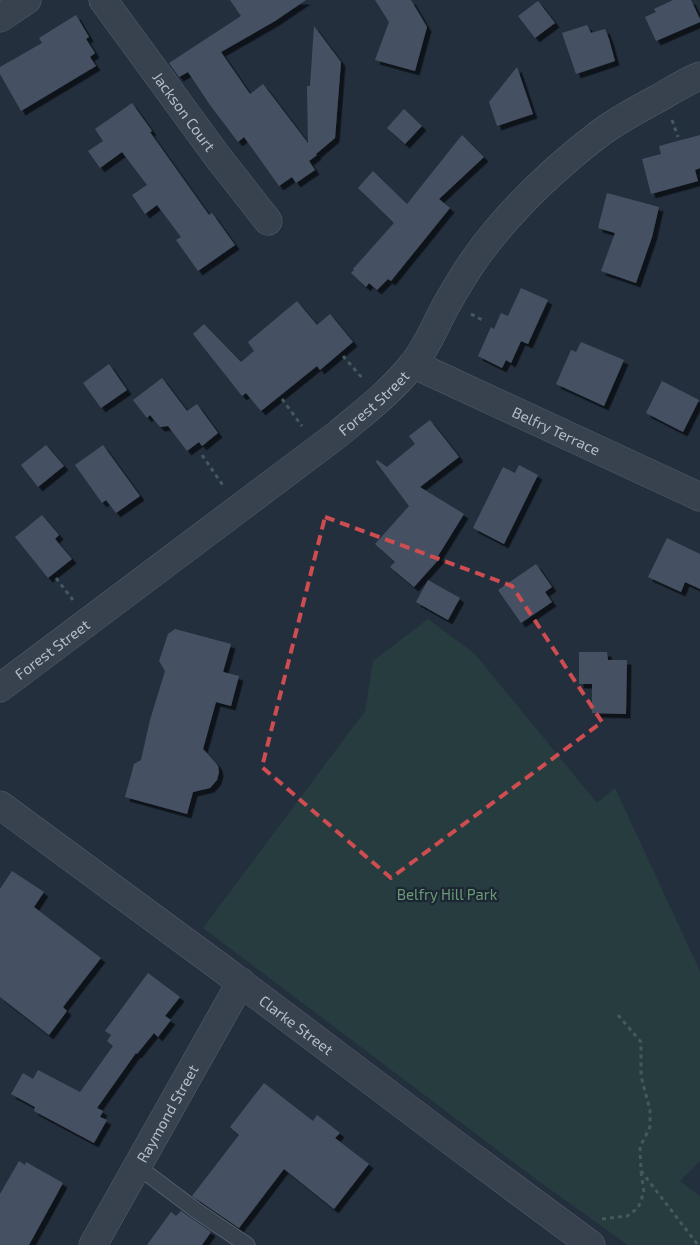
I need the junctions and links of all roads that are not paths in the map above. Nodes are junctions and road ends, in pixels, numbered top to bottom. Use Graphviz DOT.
graph roads {
  1 [pos="27,0"];
  2 [pos="103,0"];
  3 [pos="0,18"];
  4 [pos="700,76"];
  5 [pos="268,221"];
  6 [pos="413,364"];
  7 [pos="700,496"];
  8 [pos="0,688"];
  9 [pos="0,805"];
  10 [pos="240,982"];
  11 [pos="137,1166"];
  12 [pos="572,1232"];
  13 [pos="93,1245"];
  14 [pos="247,1245"];
  1 -- 3 [label="street"];
  2 -- 5 [label="street, Jackson Court"];
  4 -- 6 [label="street, Forest Street"];
  6 -- 7 [label="street, Belfry Terrace"];
  6 -- 8 [label="street, Forest Street"];
  9 -- 10 [label="street, Clarke Street"];
  10 -- 11 [label="street, Raymond Street"];
  10 -- 12 [label="street, Clarke Street"];
  11 -- 13 [label="street, Raymond Street"];
  11 -- 14 [label="lane"];
}
